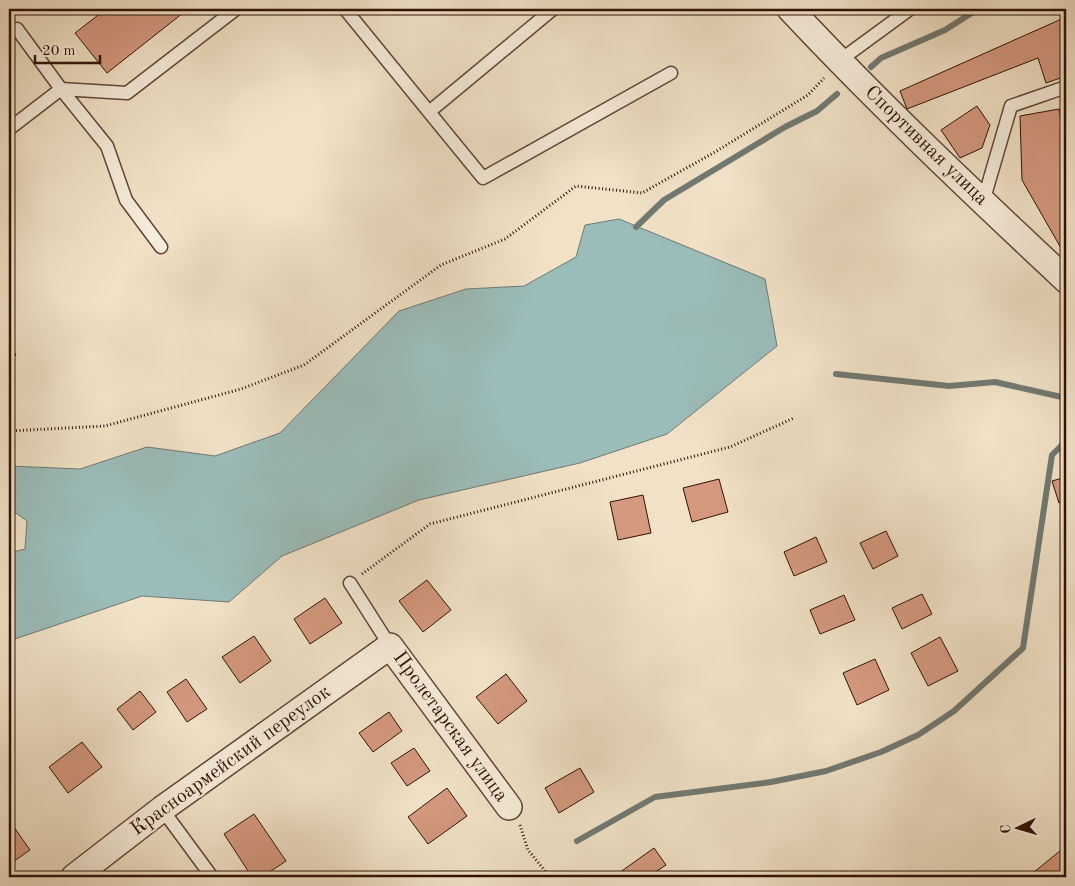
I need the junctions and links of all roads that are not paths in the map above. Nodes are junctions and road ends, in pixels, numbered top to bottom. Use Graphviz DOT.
graph roads {
  1 [pos="236,9"];
  2 [pos="346,9"];
  3 [pos="553,9"];
  4 [pos="790,9"];
  5 [pos="910,9"];
  6 [pos="17,29"];
  7 [pos="839,61"];
  8 [pos="671,73"];
  9 [pos="1066,87"];
  10 [pos="60,89"];
  11 [pos="429,112"];
  12 [pos="9,128"];
  13 [pos="983,202"];
  14 [pos="161,247"];
  15 [pos="1066,280"];
  16 [pos="350,583"];
  17 [pos="390,646"];
  18 [pos="510,808"];
  19 [pos="162,810"];
  20 [pos="74,877"];
  21 [pos="212,877"];
  1 -- 10 [label="lane"];
  2 -- 11 [label="lane"];
  3 -- 11 [label="lane"];
  4 -- 7 [label="street, Спортивная улица"];
  5 -- 7 [label="lane"];
  6 -- 10 [label="lane"];
  7 -- 13 [label="street, Спортивная улица"];
  8 -- 11 [label="lane"];
  9 -- 13 [label="lane"];
  10 -- 12 [label="lane"];
  10 -- 14 [label="lane"];
  13 -- 15 [label="street, Спортивная улица"];
  16 -- 17 [label="lane"];
  17 -- 18 [label="street, Пролетарская улица"];
  17 -- 19 [label="street, Красноармейский переулок"];
  19 -- 20 [label="street, Красноармейский переулок"];
  19 -- 21 [label="lane"];
}
